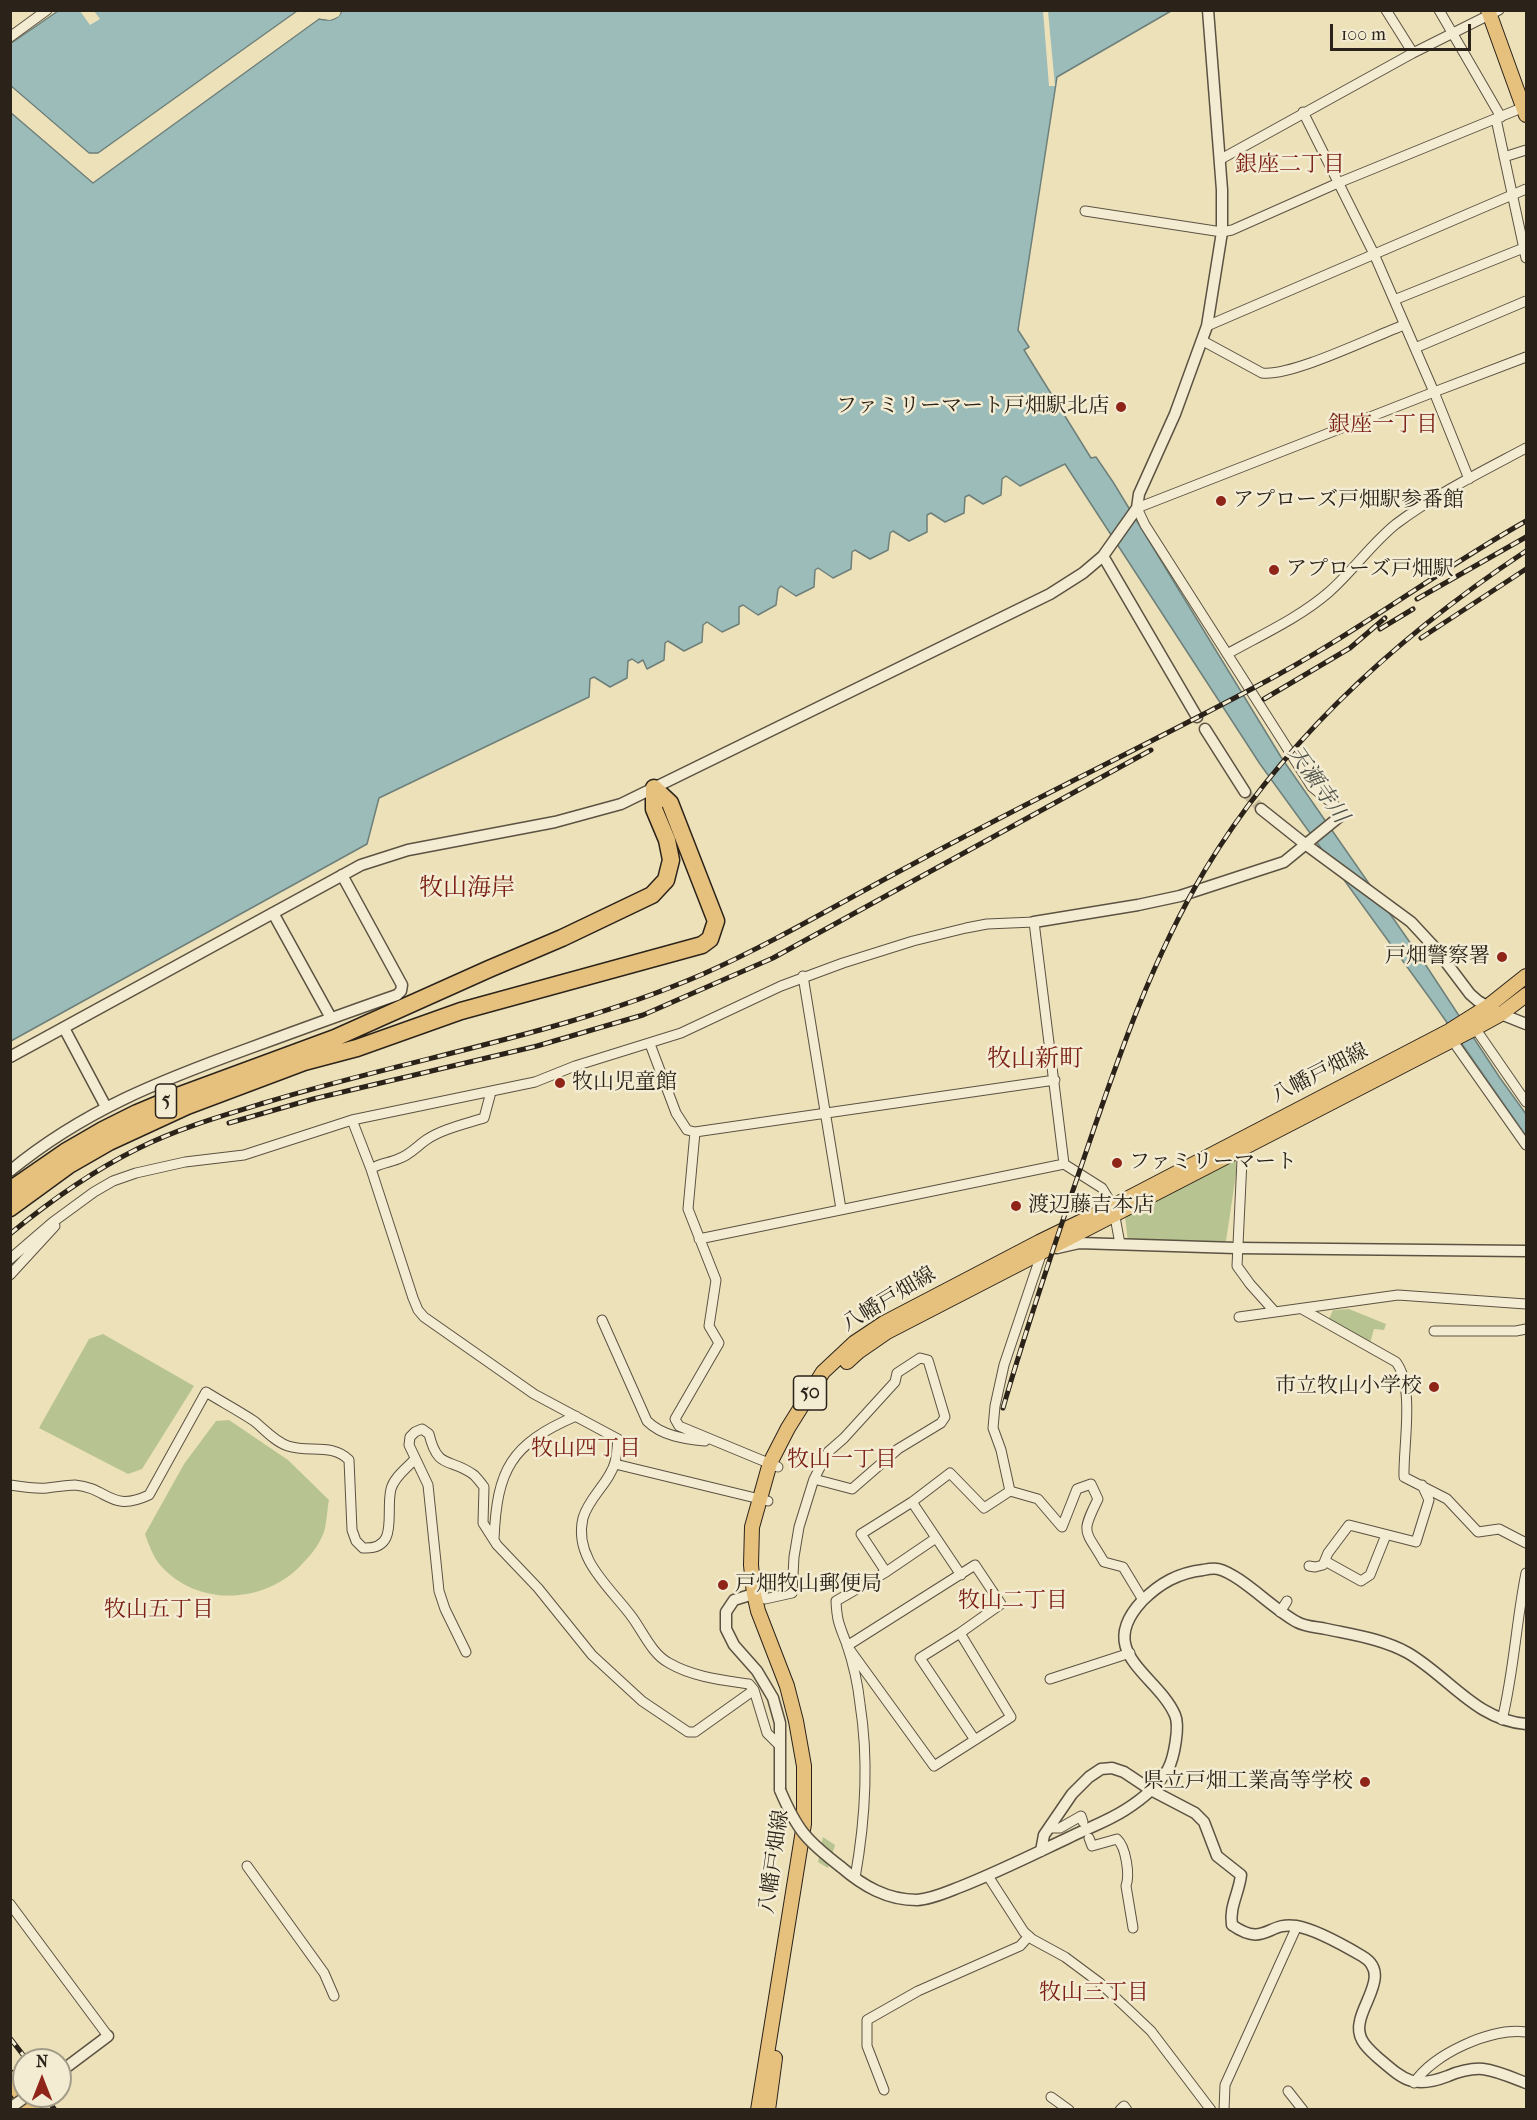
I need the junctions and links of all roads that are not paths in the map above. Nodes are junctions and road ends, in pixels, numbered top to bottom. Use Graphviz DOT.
graph roads {
  1 [pos="47,10"];
  2 [pos="1208,10"];
  3 [pos="1386,10"];
  4 [pos="1439,10"];
  5 [pos="1494,12"];
  6 [pos="1451,34"];
  7 [pos="10,37"];
  8 [pos="1413,53"];
  9 [pos="1527,91"];
  10 [pos="1526,109"];
  11 [pos="1303,112"];
  12 [pos="1498,118"];
  13 [pos="1527,150"];
  14 [pos="1504,157"];
  15 [pos="1221,159"];
  16 [pos="1338,183"];
  17 [pos="1527,189"];
  18 [pos="1513,195"];
  19 [pos="1085,211"];
  20 [pos="1222,232"];
  21 [pos="1526,251"];
  22 [pos="1374,254"];
  23 [pos="1394,300"];
  24 [pos="1527,301"];
  25 [pos="1404,325"];
  26 [pos="1207,326"];
  27 [pos="1203,341"];
  28 [pos="1415,348"];
  29 [pos="1527,357"];
  30 [pos="1434,392"];
  31 [pos="1527,448"];
  32 [pos="1469,479"];
  33 [pos="1137,508"];
  34 [pos="1103,556"];
  35 [pos="1227,654"];
  36 [pos="1197,717"];
  37 [pos="1205,729"];
  38 [pos="654,788"];
  39 [pos="1245,792"];
  40 [pos="1261,809"];
  41 [pos="1344,813"];
  42 [pos="1309,841"];
  43 [pos="342,875"];
  44 [pos="273,913"];
  45 [pos="1034,922"];
  46 [pos="803,976"];
  47 [pos="1527,976"];
  48 [pos="1527,994"];
  49 [pos="1487,1007"];
  50 [pos="1500,1014"];
  51 [pos="331,1018"];
  52 [pos="1527,1024"];
  53 [pos="1470,1027"];
  54 [pos="64,1028"];
  55 [pos="1452,1037"];
  56 [pos="650,1044"];
  57 [pos="10,1057"];
  58 [pos="1055,1080"];
  59 [pos="490,1092"];
  60 [pos="1527,1102"];
  61 [pos="106,1107"];
  62 [pos="825,1114"];
  63 [pos="352,1120"];
  64 [pos="695,1132"];
  65 [pos="1527,1145"];
  66 [pos="1240,1150"];
  67 [pos="1064,1164"];
  68 [pos="371,1169"];
  69 [pos="10,1171"];
  70 [pos="10,1190"];
  71 [pos="73,1206"];
  72 [pos="10,1208"];
  73 [pos="841,1209"];
  74 [pos="1114,1211"];
  75 [pos="699,1239"];
  76 [pos="1120,1245"];
  77 [pos="1236,1248"];
  78 [pos="1527,1251"];
  79 [pos="1042,1252"];
  80 [pos="10,1259"];
  81 [pos="10,1275"];
  82 [pos="1527,1304"];
  83 [pos="1302,1309"];
  84 [pos="1275,1312"];
  85 [pos="1239,1317"];
  86 [pos="602,1320"];
  87 [pos="1527,1329"];
  88 [pos="1434,1331"];
  89 [pos="576,1416"];
  90 [pos="714,1442"];
  91 [pos="415,1460"];
  92 [pos="615,1464"];
  93 [pos="774,1465"];
  94 [pos="814,1479"];
  95 [pos="10,1485"];
  96 [pos="1422,1485"];
  97 [pos="1010,1491"];
  98 [pos="764,1500"];
  99 [pos="912,1502"];
  100 [pos="1386,1534"];
  101 [pos="936,1538"];
  102 [pos="494,1539"];
  103 [pos="1527,1543"];
  104 [pos="1324,1562"];
  105 [pos="1309,1566"];
  106 [pos="886,1572"];
  107 [pos="1527,1573"];
  108 [pos="961,1575"];
  109 [pos="761,1594"];
  110 [pos="1143,1600"];
  111 [pos="1287,1601"];
  112 [pos="1280,1612"];
  113 [pos="960,1633"];
  114 [pos="847,1646"];
  115 [pos="466,1652"];
  116 [pos="1130,1653"];
  117 [pos="1050,1679"];
  118 [pos="754,1690"];
  119 [pos="1503,1720"];
  120 [pos="1527,1724"];
  121 [pos="975,1740"];
  122 [pos="780,1746"];
  123 [pos="1152,1790"];
  124 [pos="1083,1822"];
  125 [pos="1049,1828"];
  126 [pos="1089,1838"];
  127 [pos="1041,1851"];
  128 [pos="248,1866"];
  129 [pos="988,1876"];
  130 [pos="855,1878"];
  131 [pos="10,1904"];
  132 [pos="1297,1926"];
  133 [pos="1132,1928"];
  134 [pos="1029,1936"];
  135 [pos="334,1996"];
  136 [pos="1527,2032"];
  137 [pos="108,2036"];
  138 [pos="72,2063"];
  139 [pos="10,2079"];
  140 [pos="1414,2083"];
  141 [pos="1527,2083"];
  142 [pos="884,2090"];
  143 [pos="1288,2091"];
  144 [pos="10,2097"];
  145 [pos="1051,2097"];
  146 [pos="20,2109"];
  147 [pos="33,2109"];
  148 [pos="758,2109"];
  149 [pos="768,2109"];
  150 [pos="1069,2109"];
  151 [pos="1120,2109"];
  152 [pos="1127,2109"];
  153 [pos="1211,2109"];
  154 [pos="1224,2109"];
  155 [pos="1303,2109"];
  1 -- 7 [label="street"];
  2 -- 15 [label="street"];
  3 -- 8 [label="street"];
  4 -- 6 [label="street"];
  5 -- 6 [label="street"];
  5 -- 9 [label="main road"];
  5 -- 10 [label="main road"];
  6 -- 8 [label="street"];
  6 -- 12 [label="street"];
  8 -- 11 [label="street"];
  10 -- 12 [label="street"];
  11 -- 15 [label="street"];
  11 -- 16 [label="street"];
  12 -- 14 [label="street"];
  12 -- 16 [label="street"];
  13 -- 14 [label="street"];
  14 -- 18 [label="street"];
  15 -- 20 [label="street"];
  16 -- 20 [label="street"];
  16 -- 22 [label="street"];
  17 -- 18 [label="street"];
  18 -- 21 [label="street"];
  18 -- 22 [label="street"];
  19 -- 20 [label="street"];
  20 -- 26 [label="street"];
  21 -- 23 [label="street"];
  22 -- 23 [label="street"];
  22 -- 26 [label="street"];
  23 -- 25 [label="street"];
  24 -- 28 [label="street"];
  25 -- 27 [label="street"];
  25 -- 28 [label="street"];
  26 -- 27 [label="street"];
  27 -- 33 [label="street"];
  28 -- 30 [label="street"];
  29 -- 30 [label="street"];
  30 -- 32 [label="street"];
  30 -- 33 [label="street"];
  31 -- 32 [label="street"];
  32 -- 35 [label="street"];
  33 -- 34 [label="street"];
  33 -- 35 [label="street"];
  34 -- 36 [label="street"];
  34 -- 38 [label="street"];
  35 -- 41 [label="street"];
  37 -- 39 [label="street"];
  38 -- 43 [label="street"];
  38 -- 70 [label="highway, 5"];
  38 -- 72 [label="highway, 5"];
  40 -- 42 [label="street"];
  41 -- 42 [label="street"];
  42 -- 45 [label="street"];
  42 -- 49 [label="street"];
  43 -- 44 [label="street"];
  43 -- 51 [label="street"];
  44 -- 51 [label="street"];
  44 -- 54 [label="street"];
  45 -- 46 [label="street"];
  45 -- 58 [label="street"];
  46 -- 56 [label="street"];
  46 -- 62 [label="street"];
  47 -- 49 [label="main road, 八幡戸畑線 / 50"];
  48 -- 50 [label="main road, 八幡戸畑線 / 50"];
  49 -- 50 [label="street"];
  49 -- 53 [label="main road, 八幡戸畑線 / 50"];
  50 -- 52 [label="street"];
  50 -- 53 [label="main road, 八幡戸畑線 / 50"];
  51 -- 61 [label="street"];
  53 -- 55 [label="main road, 八幡戸畑線 / 50"];
  53 -- 60 [label="street"];
  54 -- 57 [label="street"];
  54 -- 61 [label="street"];
  55 -- 65 [label="street"];
  55 -- 66 [label="main road, 八幡戸畑線 / 50"];
  55 -- 74 [label="main road, 八幡戸畑線 / 50"];
  56 -- 59 [label="street"];
  56 -- 64 [label="street"];
  58 -- 62 [label="street"];
  58 -- 67 [label="street"];
  59 -- 63 [label="street"];
  59 -- 68 [label="street"];
  61 -- 69 [label="street"];
  62 -- 64 [label="street"];
  62 -- 73 [label="street"];
  63 -- 68 [label="street"];
  63 -- 71 [label="street"];
  64 -- 75 [label="street"];
  66 -- 74 [label="main road, 八幡戸畑線 / 50"];
  66 -- 77 [label="street"];
  67 -- 73 [label="street"];
  67 -- 74 [label="street"];
  68 -- 89 [label="street"];
  71 -- 80 [label="street"];
  71 -- 81 [label="street"];
  73 -- 75 [label="street"];
  74 -- 76 [label="street"];
  74 -- 79 [label="main road, 八幡戸畑線 / 50"];
  74 -- 93 [label="main road, 八幡戸畑線 / 50"];
  75 -- 90 [label="street"];
  76 -- 77 [label="street"];
  76 -- 79 [label="street"];
  77 -- 78 [label="street"];
  77 -- 84 [label="street"];
  79 -- 93 [label="main road, 八幡戸畑線 / 50"];
  79 -- 97 [label="street"];
  82 -- 83 [label="street"];
  83 -- 84 [label="street"];
  83 -- 96 [label="street"];
  84 -- 85 [label="street"];
  86 -- 90 [label="street"];
  87 -- 88 [label="street"];
  89 -- 92 [label="street"];
  89 -- 102 [label="street"];
  90 -- 93 [label="street"];
  91 -- 95 [label="street"];
  91 -- 102 [label="street"];
  91 -- 115 [label="street"];
  92 -- 98 [label="street"];
  92 -- 118 [label="street"];
  93 -- 98 [label="main road, 八幡戸畑線 / 50"];
  94 -- 94 [label="street"];
  94 -- 109 [label="street"];
  96 -- 100 [label="street"];
  96 -- 103 [label="street"];
  97 -- 99 [label="street"];
  97 -- 110 [label="street"];
  98 -- 109 [label="main road, 八幡戸畑線 / 50"];
  99 -- 101 [label="street"];
  99 -- 106 [label="street"];
  100 -- 104 [label="street"];
  100 -- 104 [label="street"];
  101 -- 106 [label="street"];
  101 -- 108 [label="street"];
  102 -- 118 [label="street"];
  104 -- 105 [label="street"];
  106 -- 114 [label="street"];
  107 -- 119 [label="street"];
  108 -- 113 [label="street"];
  108 -- 114 [label="street"];
  109 -- 122 [label="street"];
  109 -- 148 [label="main road, 八幡戸畑線 / 50"];
  109 -- 149 [label="main road, 八幡戸畑線 / 50"];
  110 -- 112 [label="street"];
  110 -- 116 [label="street"];
  111 -- 112 [label="street"];
  112 -- 119 [label="street"];
  113 -- 121 [label="street"];
  113 -- 121 [label="street"];
  114 -- 121 [label="street"];
  114 -- 130 [label="street"];
  116 -- 117 [label="street"];
  116 -- 123 [label="street"];
  118 -- 122 [label="street"];
  119 -- 120 [label="street"];
  122 -- 130 [label="street, bridge"];
  123 -- 125 [label="street"];
  123 -- 127 [label="street"];
  123 -- 132 [label="street"];
  124 -- 125 [label="street"];
  125 -- 127 [label="street"];
  126 -- 133 [label="street"];
  127 -- 129 [label="street"];
  128 -- 135 [label="street"];
  129 -- 130 [label="street"];
  129 -- 134 [label="street"];
  131 -- 137 [label="street"];
  132 -- 140 [label="street"];
  132 -- 154 [label="street"];
  134 -- 142 [label="street"];
  134 -- 153 [label="street"];
  136 -- 140 [label="street"];
  137 -- 138 [label="street"];
  139 -- 147 [label="highway"];
  140 -- 141 [label="street"];
  143 -- 155 [label="street"];
  144 -- 146 [label="highway"];
  145 -- 150 [label="street"];
  151 -- 152 [label="street"];
}
